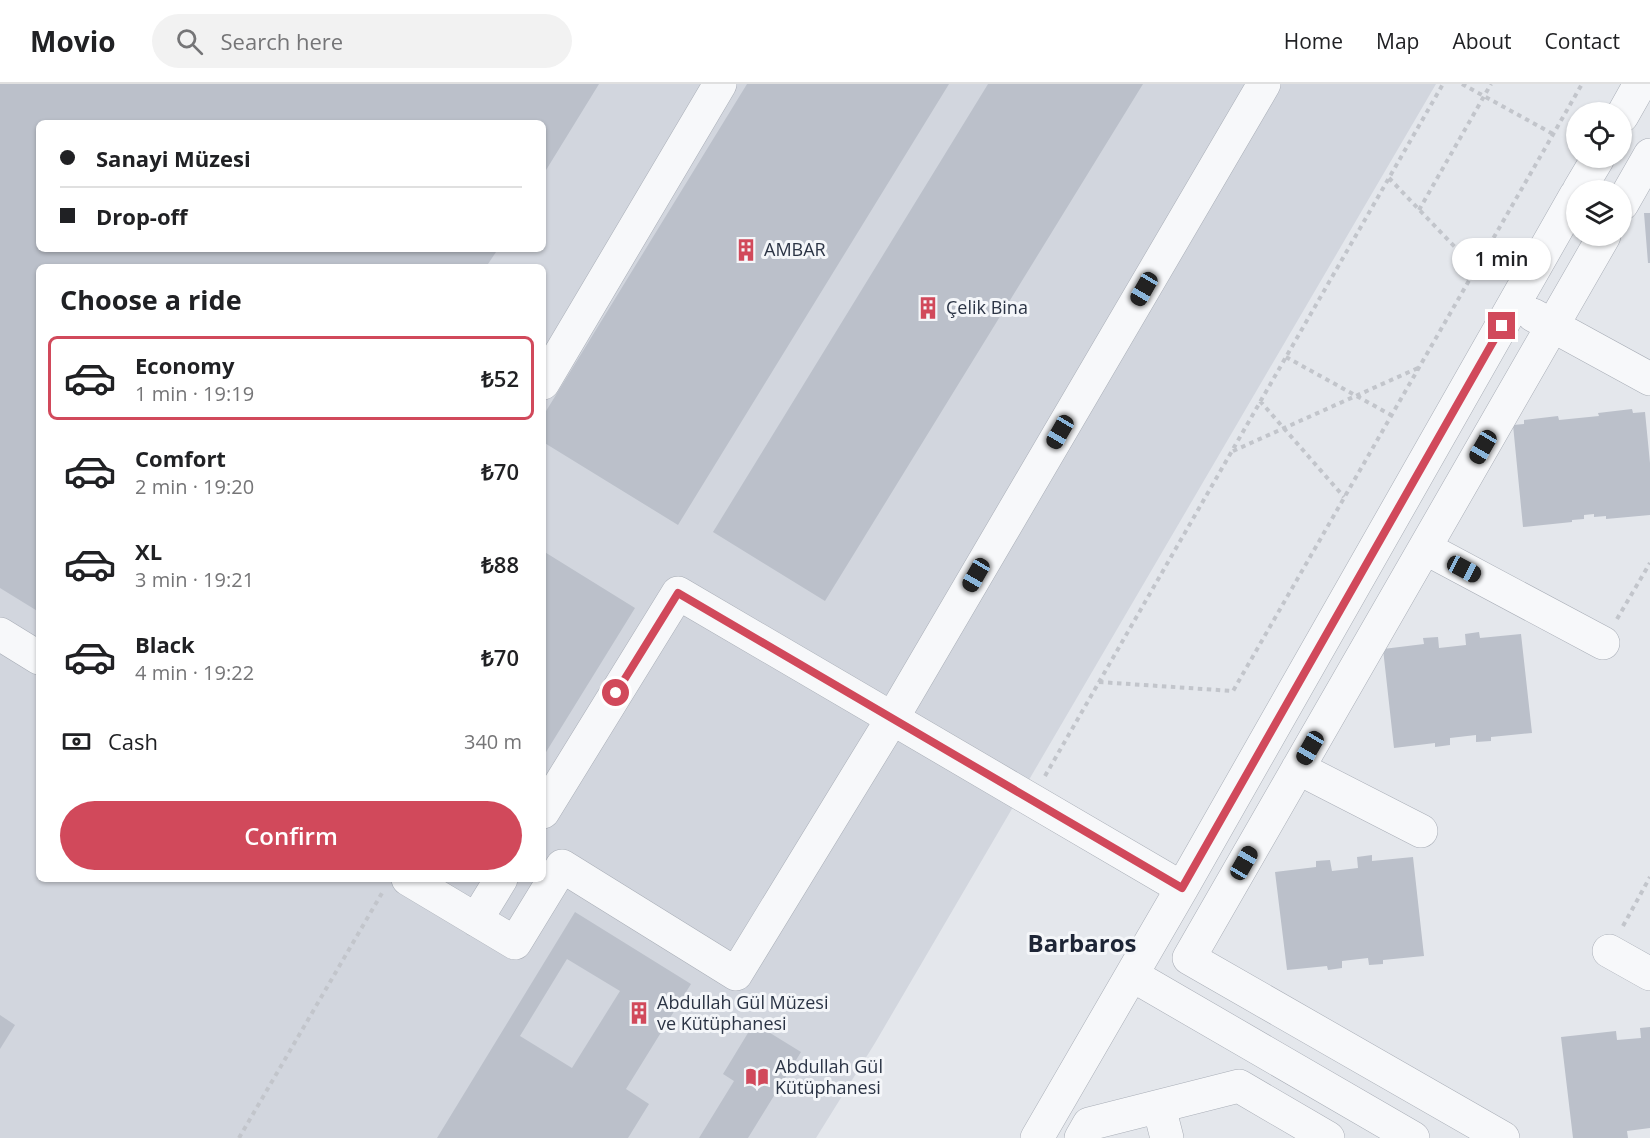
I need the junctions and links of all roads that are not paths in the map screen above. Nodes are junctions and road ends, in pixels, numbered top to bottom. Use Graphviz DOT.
graph roads {
  1 [pos="720,84"];
  2 [pos="1264,84"];
  3 [pos="1640,84"];
  4 [pos="1630,102"];
  5 [pos="1650,154"];
  6 [pos="1632,186"];
  7 [pos="1566,213"];
  8 [pos="1598,246"];
  9 [pos="1514,305"];
  10 [pos="1552,326"];
  11 [pos="546,378"];
  12 [pos="1650,379"];
  13 [pos="1425,548"];
  14 [pos="0,634"];
  15 [pos="1603,643"];
  16 [pos="36,656"];
  17 [pos="892,719"];
  18 [pos="1298,768"];
  19 [pos="546,807"];
  20 [pos="1420,831"];
  21 [pos="499,882"];
  22 [pos="396,884"];
  23 [pos="1182,888"];
  24 [pos="476,920"];
  25 [pos="1609,951"];
  26 [pos="1650,974"];
  27 [pos="1132,975"];
  28 [pos="1347,1048"];
  29 [pos="1322,1085"];
  30 [pos="1159,1107"];
  31 [pos="1038,1138"];
  32 [pos="1081,1138"];
  33 [pos="1167,1138"];
  34 [pos="1328,1138"];
  35 [pos="1413,1138"];
  36 [pos="1503,1138"];
  1 -- 11 [label="street"];
  2 -- 17 [label="street"];
  3 -- 4 [label="street"];
  5 -- 6 [label="street"];
  7 -- 9 [label="street"];
  8 -- 10 [label="street"];
  9 -- 10 [label="street"];
  9 -- 23 [label="street"];
  10 -- 12 [label="street"];
  10 -- 13 [label="street"];
  13 -- 15 [label="street"];
  13 -- 18 [label="street"];
  14 -- 16 [label="street"];
  17 -- 19 [label="street"];
  17 -- 23 [label="street"];
  17 -- 24 [label="street"];
  18 -- 20 [label="street"];
  18 -- 28 [label="street"];
  21 -- 24 [label="street"];
  22 -- 24 [label="street"];
  23 -- 27 [label="street"];
  25 -- 26 [label="street"];
  27 -- 29 [label="street"];
  27 -- 31 [label="street"];
  28 -- 29 [label="street"];
  28 -- 36 [label="street"];
  29 -- 35 [label="street"];
  30 -- 32 [label="street"];
  30 -- 33 [label="street"];
  30 -- 34 [label="street"];
}
